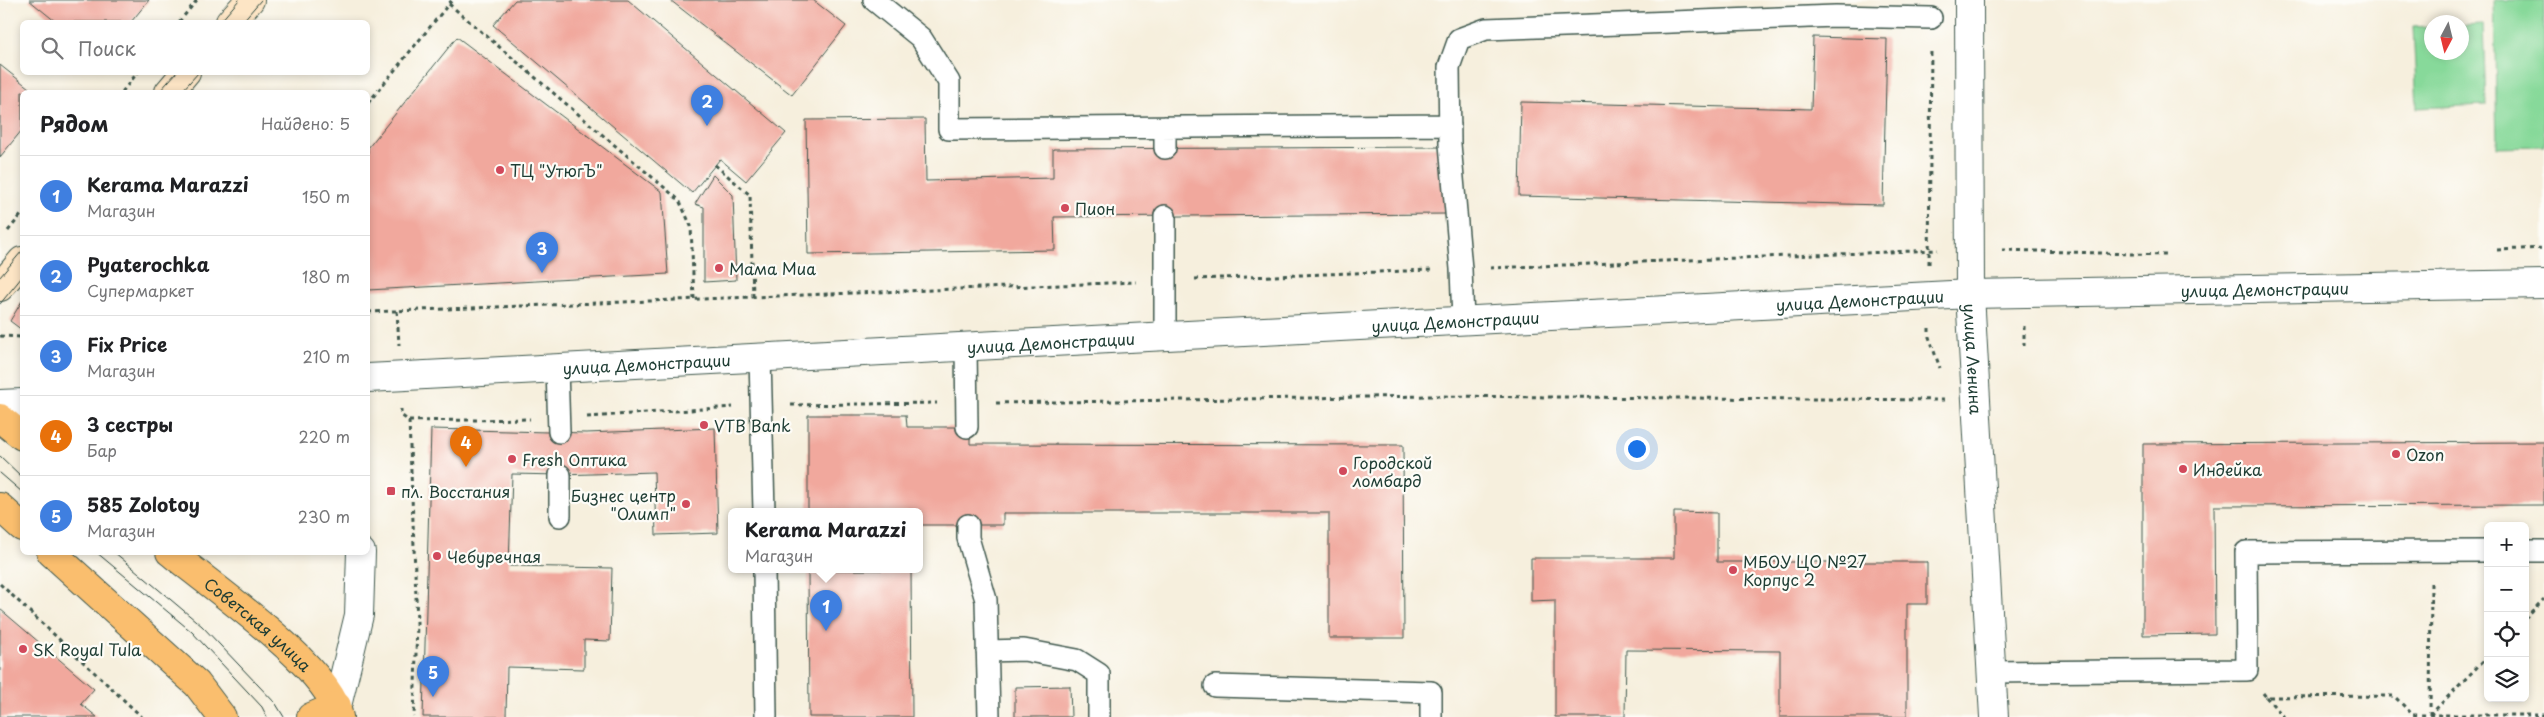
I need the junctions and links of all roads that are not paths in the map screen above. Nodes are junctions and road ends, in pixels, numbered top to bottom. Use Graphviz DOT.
graph roads {
  1 [pos="250,0"];
  2 [pos="874,0"];
  3 [pos="1969,0"];
  4 [pos="1932,18"];
  5 [pos="232,20"];
  6 [pos="183,75"];
  7 [pos="171,90"];
  8 [pos="1450,125"];
  9 [pos="1165,127"];
  10 [pos="1165,148"];
  11 [pos="1165,216"];
  12 [pos="20,263"];
  13 [pos="2544,284"];
  14 [pos="0,287"];
  15 [pos="1970,294"];
  16 [pos="1463,320"];
  17 [pos="1165,337"];
  18 [pos="966,347"];
  19 [pos="760,358"];
  20 [pos="557,368"];
  21 [pos="370,378"];
  22 [pos="20,403"];
  23 [pos="0,404"];
  24 [pos="0,418"];
  25 [pos="559,426"];
  26 [pos="967,427"];
  27 [pos="20,434"];
  28 [pos="560,475"];
  29 [pos="0,507"];
  30 [pos="764,508"];
  31 [pos="560,516"];
  32 [pos="20,525"];
  33 [pos="968,525"];
  34 [pos="2484,551"];
  35 [pos="2529,551"];
  36 [pos="2544,551"];
  37 [pos="54,555"];
  38 [pos="174,555"];
  39 [pos="361,555"];
  40 [pos="764,573"];
  41 [pos="988,651"];
  42 [pos="1992,672"];
  43 [pos="1216,686"];
  44 [pos="338,711"];
  45 [pos="222,717"];
  46 [pos="311,717"];
  47 [pos="766,717"];
  48 [pos="989,717"];
  49 [pos="1099,717"];
  50 [pos="1430,717"];
  51 [pos="1994,717"];
  1 -- 5 [label="street"];
  2 -- 9 [label="lane"];
  3 -- 15 [label="street, улица Ленина"];
  4 -- 8 [label="lane"];
  6 -- 7 [label="street"];
  8 -- 9 [label="lane"];
  8 -- 16 [label="lane"];
  9 -- 10 [label="lane"];
  11 -- 17 [label="lane"];
  12 -- 14 [label="street"];
  13 -- 15 [label="street, улица Демонстрации"];
  15 -- 16 [label="street, улица Демонстрации"];
  15 -- 42 [label="street, улица Ленина"];
  16 -- 17 [label="street, улица Демонстрации"];
  17 -- 18 [label="street, улица Демонстрации"];
  18 -- 19 [label="street, улица Демонстрации"];
  18 -- 26 [label="lane"];
  19 -- 20 [label="street, улица Демонстрации"];
  19 -- 30 [label="lane"];
  20 -- 21 [label="street, улица Демонстрации"];
  20 -- 25 [label="lane"];
  22 -- 23 [label="street"];
  24 -- 27 [label="main road"];
  28 -- 31 [label="lane"];
  29 -- 32 [label="main road"];
  33 -- 41 [label="lane"];
  34 -- 42 [label="lane"];
  35 -- 36 [label="lane"];
  37 -- 45 [label="main road"];
  38 -- 44 [label="main road, Советская улица"];
  39 -- 44 [label="street"];
  40 -- 47 [label="lane"];
  41 -- 48 [label="lane"];
  41 -- 49 [label="lane"];
  42 -- 51 [label="street, улица Ленина"];
  43 -- 50 [label="lane"];
  44 -- 46 [label="main road"];
}
